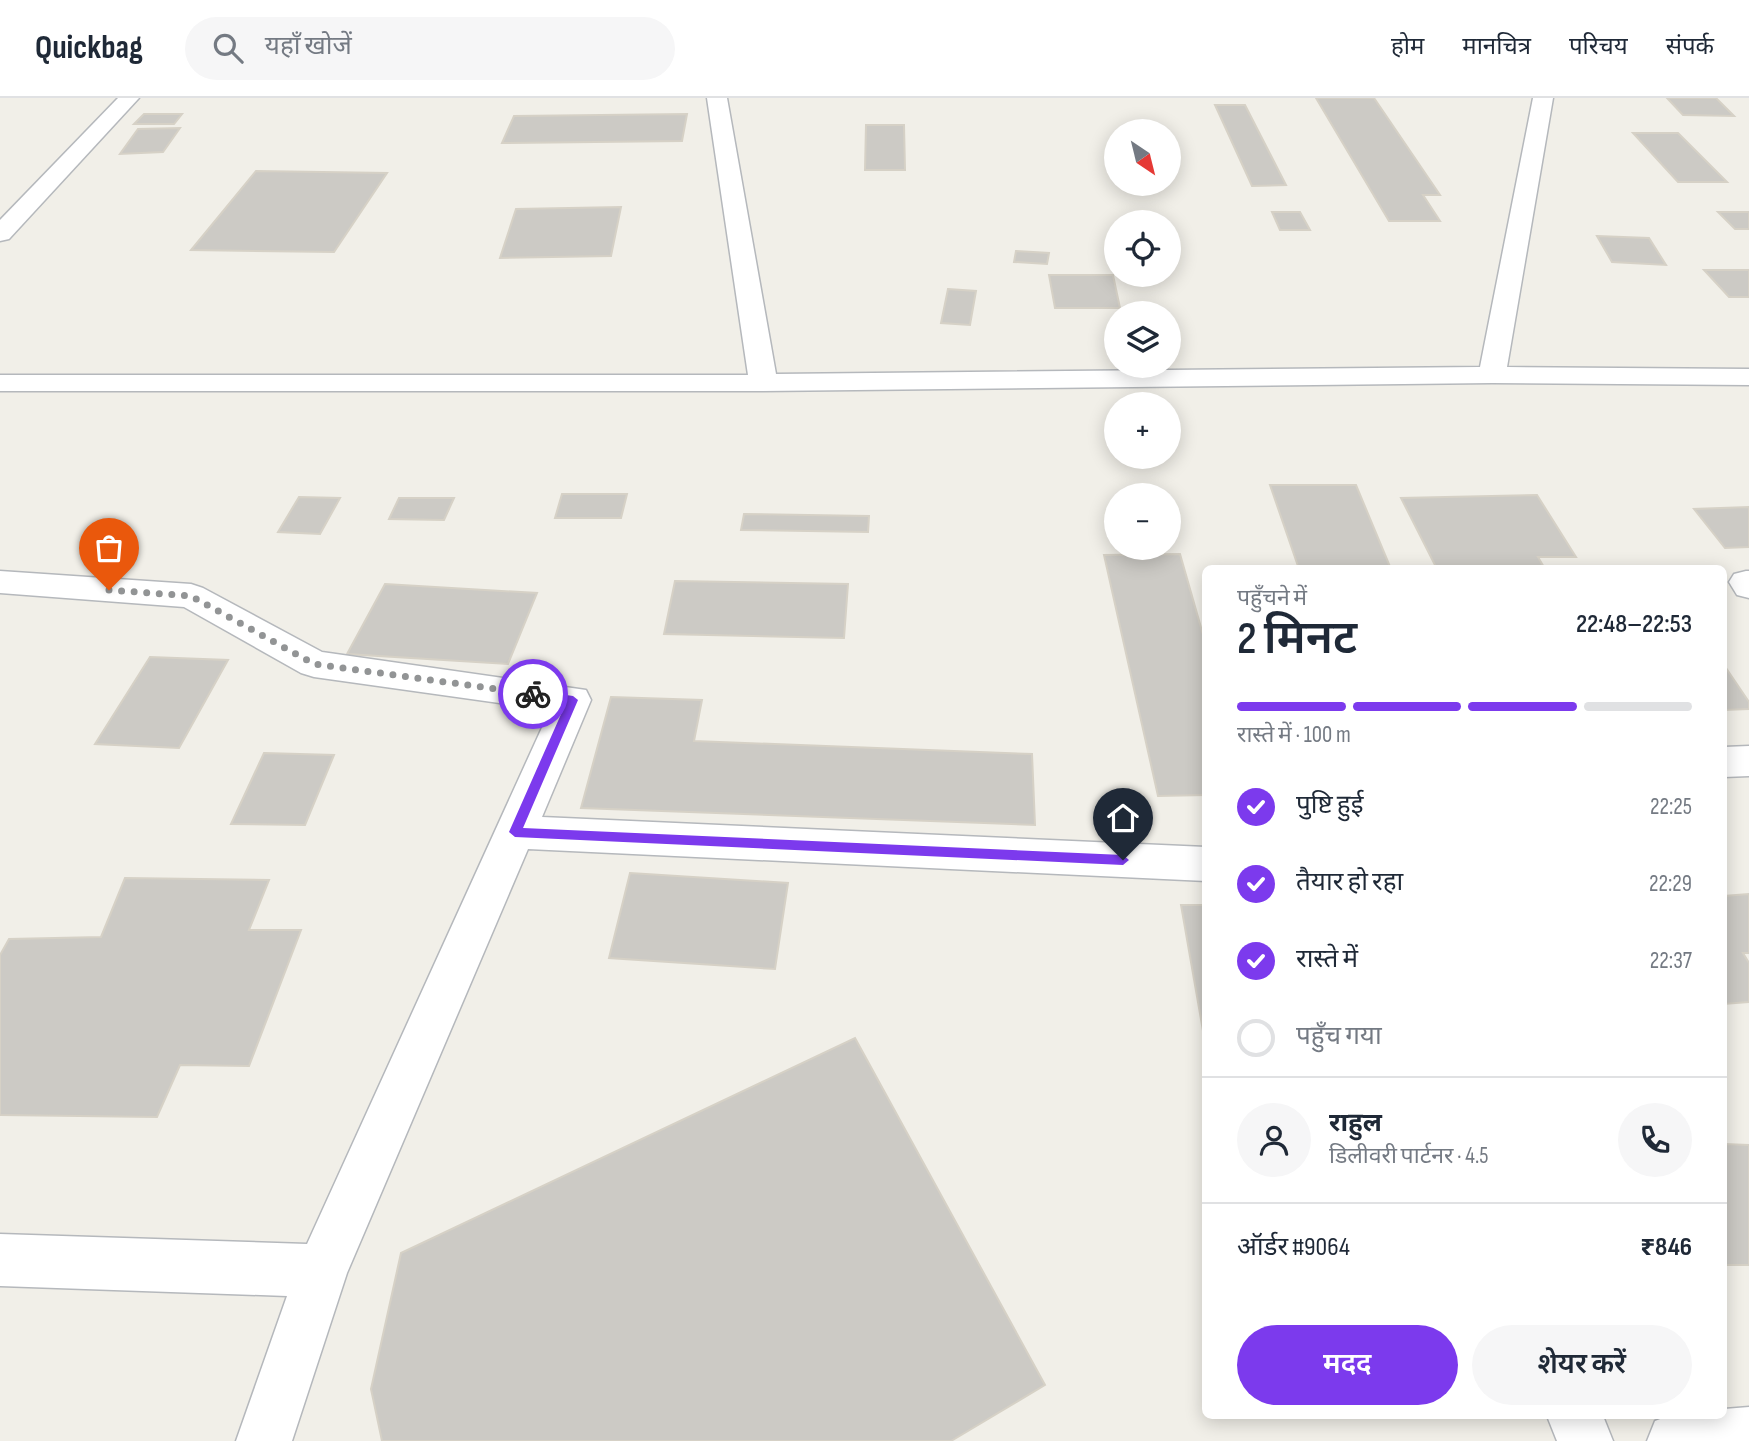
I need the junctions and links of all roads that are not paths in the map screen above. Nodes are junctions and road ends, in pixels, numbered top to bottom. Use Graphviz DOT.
graph roads {
  1 [pos="130,98"];
  2 [pos="717,98"];
  3 [pos="1543,98"];
  4 [pos="0,234"];
  5 [pos="1492,375"];
  6 [pos="1749,377"];
  7 [pos="0,383"];
  8 [pos="763,383"];
  9 [pos="0,582"];
  10 [pos="1749,761"];
  11 [pos="1727,762"];
  12 [pos="515,832"];
  13 [pos="1202,864"];
  14 [pos="0,1260"];
  15 [pos="322,1271"];
  16 [pos="1577,1419"];
  17 [pos="1749,1435"];
  18 [pos="264,1441"];
  19 [pos="1585,1441"];
  20 [pos="1675,1441"];
  1 -- 4 [label="street"];
  2 -- 8 [label="street"];
  3 -- 5 [label="street"];
  5 -- 6 [label="street"];
  5 -- 8 [label="street"];
  7 -- 8 [label="street"];
  9 -- 12 [label="street"];
  10 -- 11 [label="street"];
  12 -- 13 [label="street"];
  12 -- 15 [label="street"];
  14 -- 15 [label="street"];
  15 -- 18 [label="street"];
  16 -- 19 [label="street"];
  17 -- 20 [label="street"];
}
